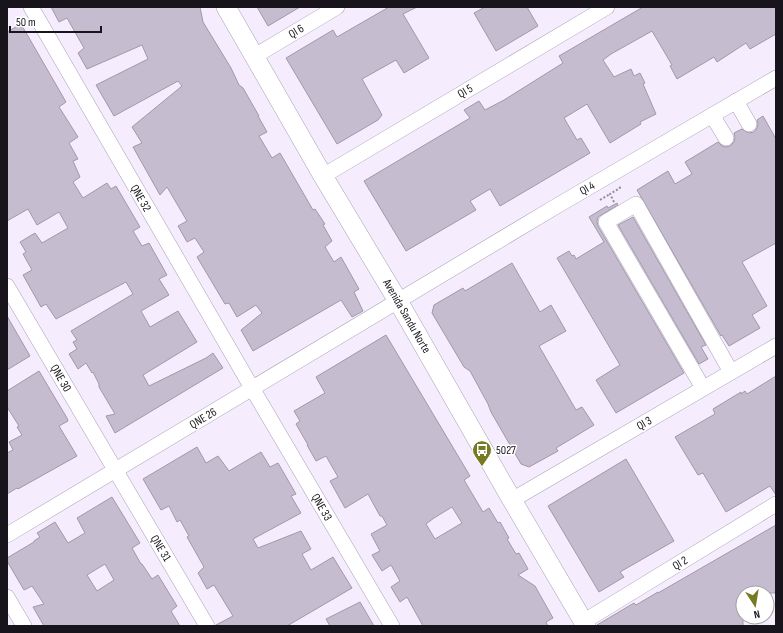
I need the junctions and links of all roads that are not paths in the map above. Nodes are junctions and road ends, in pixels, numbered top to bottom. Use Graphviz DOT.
graph roads {
  1 [pos="31,7"];
  2 [pos="226,7"];
  3 [pos="337,7"];
  4 [pos="607,7"];
  5 [pos="255,56"];
  6 [pos="776,78"];
  7 [pos="736,101"];
  8 [pos="712,115"];
  9 [pos="749,124"];
  10 [pos="726,138"];
  11 [pos="322,176"];
  12 [pos="7,286"];
  13 [pos="398,301"];
  14 [pos="776,346"];
  15 [pos="731,372"];
  16 [pos="252,388"];
  17 [pos="703,388"];
  18 [pos="115,470"];
  19 [pos="512,500"];
  20 [pos="776,504"];
  21 [pos="7,535"];
  22 [pos="7,597"];
  23 [pos="591,622"];
  24 [pos="24,626"];
  25 [pos="207,626"];
  26 [pos="392,626"];
  1 -- 16 [label="street, QNE 32"];
  2 -- 5 [label="main road, Avenida Sandu Norte"];
  3 -- 5 [label="street, QI 6"];
  4 -- 11 [label="street, QI 5"];
  5 -- 11 [label="main road, Avenida Sandu Norte"];
  6 -- 7 [label="street, QI 4"];
  7 -- 8 [label="street, QI 4"];
  7 -- 9 [label="street"];
  8 -- 10 [label="street"];
  8 -- 13 [label="street, QI 4"];
  11 -- 13 [label="main road, Avenida Sandu Norte"];
  12 -- 18 [label="street, QNE 30"];
  13 -- 16 [label="street, QNE 26"];
  13 -- 19 [label="main road, Avenida Sandu Norte"];
  14 -- 15 [label="street, QI 3"];
  15 -- 17 [label="street, QI 3"];
  15 -- 17 [label="street"];
  16 -- 18 [label="street, QNE 26"];
  16 -- 26 [label="street, QNE 33"];
  17 -- 19 [label="street, QI 3"];
  18 -- 21 [label="street, QNE 26"];
  18 -- 25 [label="street, QNE 31"];
  19 -- 23 [label="main road, Avenida Sandu Norte"];
  20 -- 23 [label="street, QI 2"];
  22 -- 24 [label="street"];
}
